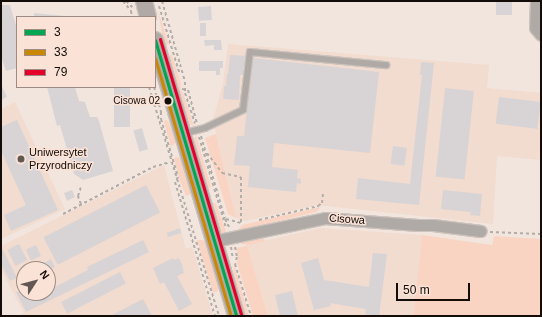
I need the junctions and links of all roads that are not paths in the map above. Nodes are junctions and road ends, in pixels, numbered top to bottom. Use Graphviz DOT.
graph roads {
  1 [pos="144,1"];
  2 [pos="536,1"];
  3 [pos="148,16"];
  4 [pos="541,35"];
  5 [pos="156,42"];
  6 [pos="386,65"];
  7 [pos="193,131"];
  8 [pos="481,231"];
  9 [pos="214,241"];
  10 [pos="236,316"];
  1 -- 3 [label="street"];
  2 -- 4 [label="street"];
  5 -- 7 [label="street"];
  6 -- 7 [label="lane"];
  7 -- 9 [label="street"];
  8 -- 9 [label="street, Cisowa"];
  9 -- 10 [label="street"];
}
